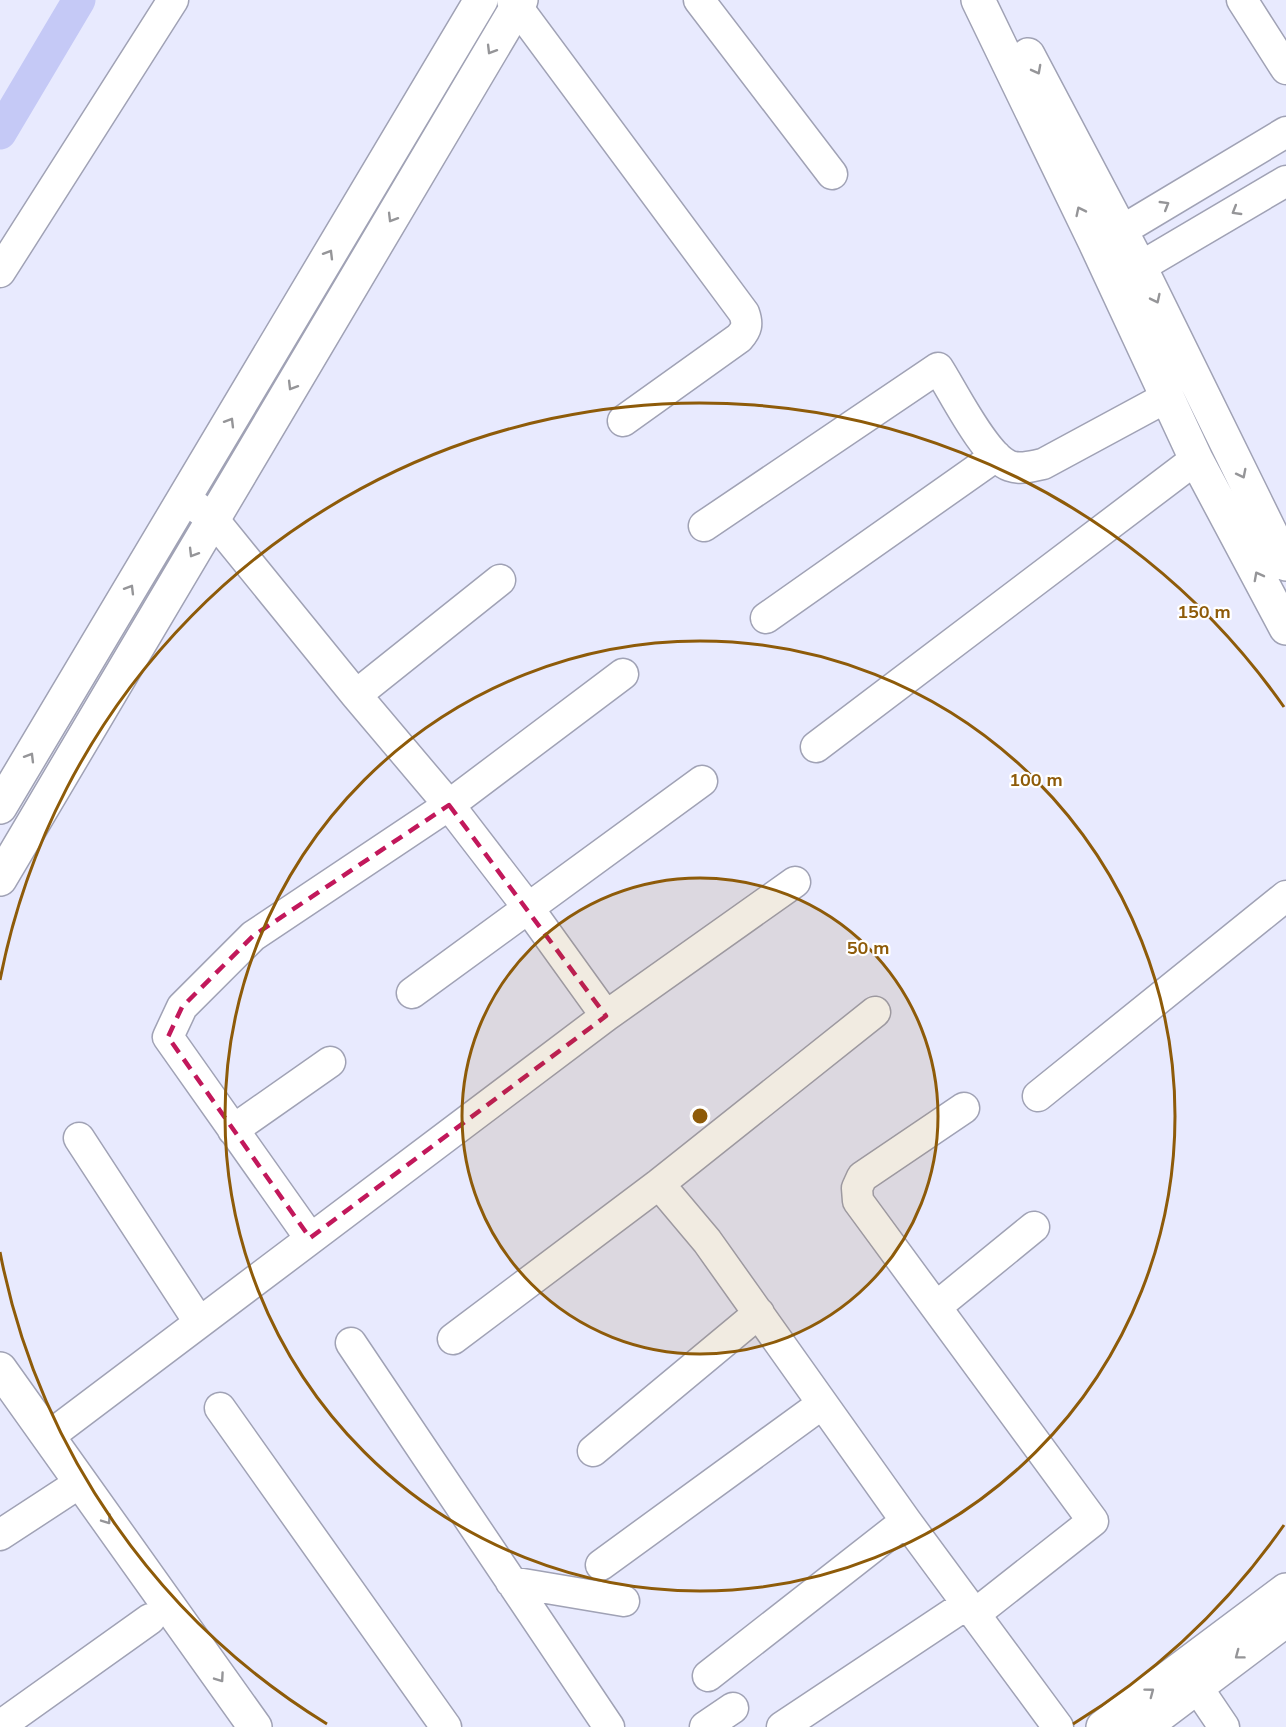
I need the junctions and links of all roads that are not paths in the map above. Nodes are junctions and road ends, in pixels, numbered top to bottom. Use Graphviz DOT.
graph roads {
  1 [pos="173,0"];
  2 [pos="481,0"];
  3 [pos="699,0"];
  4 [pos="978,0"];
  5 [pos="1000,0"];
  6 [pos="1242,0"];
  7 [pos="516,3"];
  8 [pos="1286,69"];
  9 [pos="1286,132"];
  10 [pos="832,174"];
  11 [pos="1286,181"];
  12 [pos="1108,237"];
  13 [pos="0,272"];
  14 [pos="1127,275"];
  15 [pos="1167,397"];
  16 [pos="623,422"];
  17 [pos="996,456"];
  18 [pos="1196,459"];
  19 [pos="184,498"];
  20 [pos="213,519"];
  21 [pos="704,526"];
  22 [pos="1286,564"];
  23 [pos="500,580"];
  24 [pos="766,618"];
  25 [pos="1286,628"];
  26 [pos="623,674"];
  27 [pos="356,695"];
  28 [pos="816,747"];
  29 [pos="702,781"];
  30 [pos="450,805"];
  31 [pos="0,807"];
  32 [pos="0,879"];
  33 [pos="795,882"];
  34 [pos="1286,896"];
  35 [pos="529,909"];
  36 [pos="412,993"];
  37 [pos="875,1012"];
  38 [pos="606,1016"];
  39 [pos="330,1062"];
  40 [pos="1038,1096"];
  41 [pos="964,1108"];
  42 [pos="233,1130"];
  43 [pos="79,1138"];
  44 [pos="659,1184"];
  45 [pos="1034,1227"];
  46 [pos="310,1238"];
  47 [pos="936,1307"];
  48 [pos="759,1313"];
  49 [pos="199,1322"];
  50 [pos="453,1339"];
  51 [pos="351,1343"];
  52 [pos="0,1369"];
  53 [pos="822,1404"];
  54 [pos="0,1406"];
  55 [pos="220,1408"];
  56 [pos="48,1437"];
  57 [pos="593,1451"];
  58 [pos="71,1488"];
  59 [pos="906,1521"];
  60 [pos="0,1535"];
  61 [pos="601,1565"];
  62 [pos="511,1582"];
  63 [pos="1286,1590"];
  64 [pos="624,1601"];
  65 [pos="971,1609"];
  66 [pos="150,1619"];
  67 [pos="1286,1620"];
  68 [pos="708,1676"];
  69 [pos="1197,1688"];
  70 [pos="733,1708"];
  71 [pos="0,1726"];
  72 [pos="227,1727"];
  73 [pos="255,1727"];
  74 [pos="446,1727"];
  75 [pos="609,1727"];
  76 [pos="705,1727"];
  77 [pos="782,1727"];
  78 [pos="1058,1727"];
  79 [pos="1103,1727"];
  80 [pos="1144,1727"];
  81 [pos="1224,1727"];
  1 -- 13 [label="street"];
  19 -- 2 [label="street, one-way"];
  3 -- 10 [label="street"];
  12 -- 4 [label="street, one-way"];
  5 -- 12 [label="street, one-way"];
  6 -- 8 [label="street"];
  7 -- 16 [label="street"];
  7 -- 20 [label="street, one-way"];
  12 -- 9 [label="street, one-way"];
  11 -- 14 [label="street, one-way"];
  12 -- 14 [label="street"];
  14 -- 15 [label="street"];
  14 -- 22 [label="street, one-way"];
  15 -- 17 [label="street"];
  15 -- 18 [label="street"];
  17 -- 21 [label="street"];
  17 -- 24 [label="street"];
  25 -- 18 [label="street, one-way"];
  18 -- 28 [label="street"];
  19 -- 20 [label="street"];
  31 -- 19 [label="street, one-way"];
  20 -- 27 [label="street"];
  20 -- 32 [label="street, one-way"];
  23 -- 27 [label="street"];
  26 -- 30 [label="street"];
  27 -- 30 [label="street"];
  29 -- 35 [label="street"];
  30 -- 35 [label="street"];
  30 -- 42 [label="street"];
  33 -- 38 [label="street"];
  34 -- 40 [label="street"];
  35 -- 36 [label="street"];
  35 -- 38 [label="street"];
  37 -- 44 [label="street"];
  38 -- 46 [label="street"];
  39 -- 42 [label="street"];
  41 -- 47 [label="street"];
  42 -- 46 [label="street"];
  43 -- 49 [label="street"];
  44 -- 48 [label="street"];
  44 -- 50 [label="street"];
  45 -- 47 [label="street"];
  46 -- 49 [label="street"];
  47 -- 65 [label="street"];
  48 -- 53 [label="street"];
  48 -- 57 [label="street"];
  49 -- 56 [label="street"];
  51 -- 62 [label="street"];
  52 -- 56 [label="street"];
  53 -- 59 [label="street"];
  53 -- 61 [label="street"];
  54 -- 58 [label="street"];
  55 -- 74 [label="street"];
  56 -- 58 [label="street"];
  58 -- 60 [label="street"];
  58 -- 66 [label="street"];
  58 -- 73 [label="street, one-way"];
  59 -- 65 [label="street"];
  59 -- 68 [label="street"];
  62 -- 64 [label="street"];
  62 -- 75 [label="street"];
  79 -- 63 [label="street, one-way"];
  65 -- 77 [label="street"];
  65 -- 78 [label="street"];
  66 -- 71 [label="street"];
  66 -- 72 [label="street"];
  67 -- 69 [label="street, one-way"];
  69 -- 80 [label="street"];
  69 -- 81 [label="street"];
  70 -- 76 [label="street"];
}
